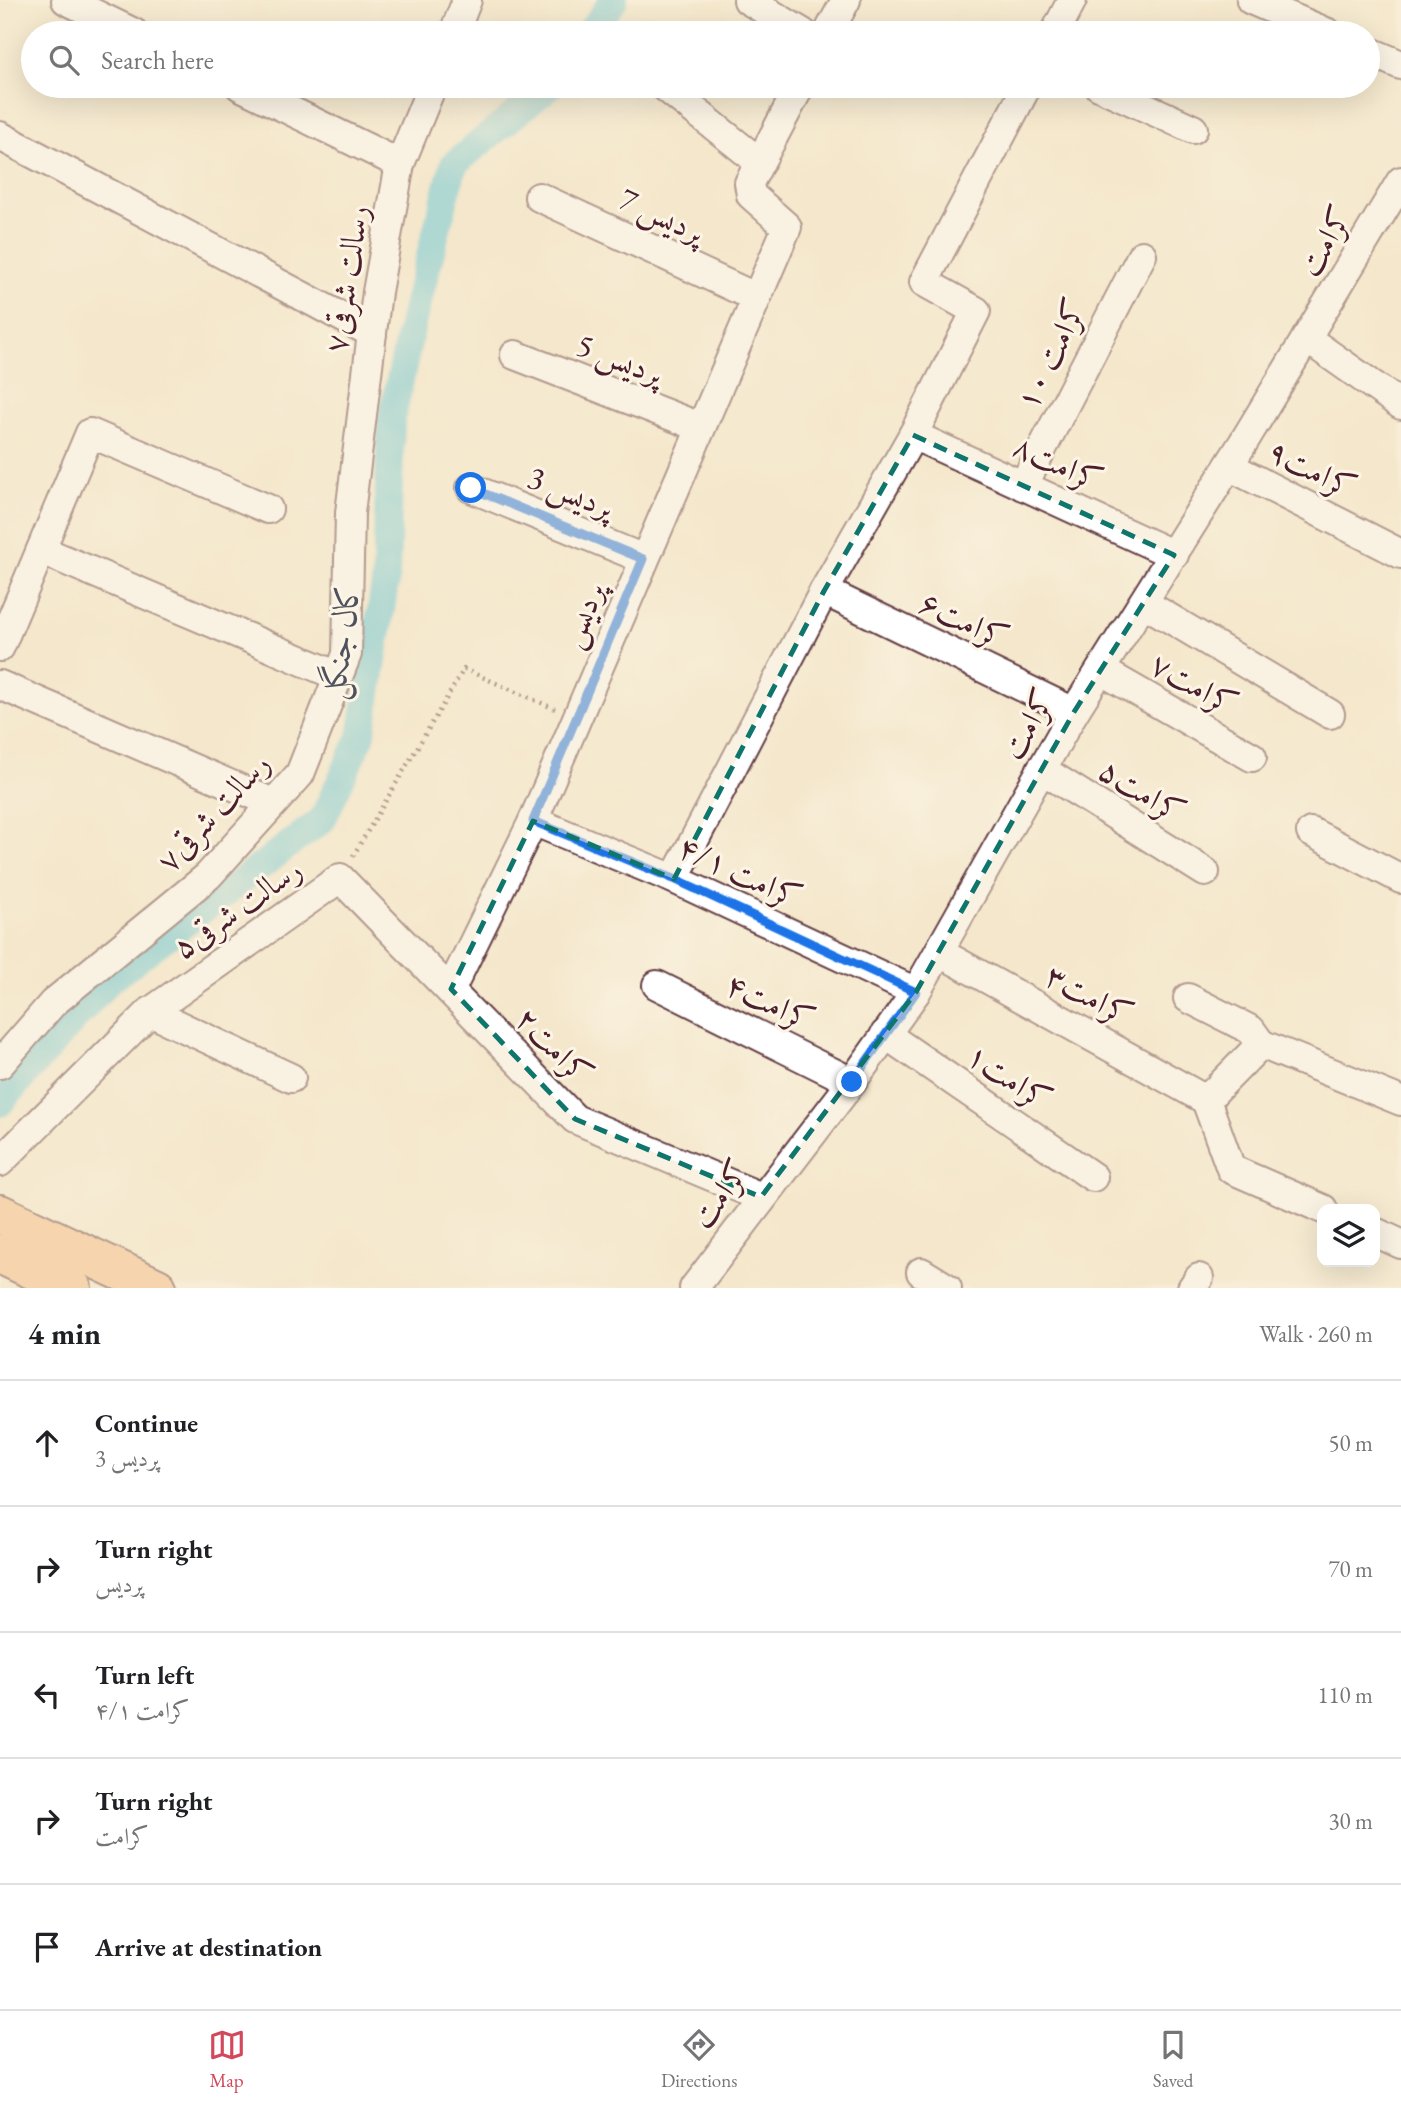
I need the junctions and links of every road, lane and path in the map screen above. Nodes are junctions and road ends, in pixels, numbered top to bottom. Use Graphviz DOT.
graph roads {
  1 [pos="66,0"];
  2 [pos="467,0"];
  3 [pos="748,0"];
  4 [pos="846,0"];
  5 [pos="1072,0"];
  6 [pos="1251,0"];
  7 [pos="109,21"];
  8 [pos="459,21"];
  9 [pos="783,21"];
  10 [pos="835,21"];
  11 [pos="1061,21"];
  12 [pos="1300,21"];
  13 [pos="1380,56"];
  14 [pos="1401,65"];
  15 [pos="265,98"];
  16 [pos="427,98"];
  17 [pos="679,98"];
  18 [pos="794,98"];
  19 [pos="1021,98"];
  20 [pos="1125,98"];
  21 [pos="1193,129"];
  22 [pos="0,136"];
  23 [pos="759,162"];
  24 [pos="400,164"];
  25 [pos="1401,181"];
  26 [pos="539,197"];
  27 [pos="1391,221"];
  28 [pos="1142,255"];
  29 [pos="755,297"];
  30 [pos="372,333"];
  31 [pos="1306,338"];
  32 [pos="515,355"];
  33 [pos="1401,405"];
  34 [pos="700,427"];
  35 [pos="913,435"];
  36 [pos="1229,466"];
  37 [pos="1023,486"];
  38 [pos="471,488"];
  39 [pos="268,509"];
  40 [pos="41,550"];
  41 [pos="1401,554"];
  42 [pos="1174,555"];
  43 [pos="643,559"];
  44 [pos="824,591"];
  45 [pos="1144,603"];
  46 [pos="0,647"];
  47 [pos="1102,671"];
  48 [pos="338,676"];
  49 [pos="0,685"];
  50 [pos="1074,712"];
  51 [pos="1329,714"];
  52 [pos="576,719"];
  53 [pos="1252,757"];
  54 [pos="1041,769"];
  55 [pos="273,803"];
  56 [pos="533,821"];
  57 [pos="1311,832"];
  58 [pos="1205,872"];
  59 [pos="340,878"];
  60 [pos="674,879"];
  61 [pos="1401,879"];
  62 [pos="939,952"];
  63 [pos="657,985"];
  64 [pos="451,989"];
  65 [pos="916,992"];
  66 [pos="1188,998"];
  67 [pos="150,1012"];
  68 [pos="885,1034"];
  69 [pos="1261,1044"];
  70 [pos="0,1065"];
  71 [pos="291,1078"];
  72 [pos="852,1082"];
  73 [pos="1206,1100"];
  74 [pos="1401,1101"];
  75 [pos="0,1163"];
  76 [pos="1093,1177"];
  77 [pos="761,1197"];
  78 [pos="1317,1206"];
  79 [pos="0,1214"];
  80 [pos="1380,1234"];
  81 [pos="1401,1244"];
  82 [pos="0,1254"];
  83 [pos="920,1272"];
  84 [pos="143,1285"];
  85 [pos="72,1288"];
  86 [pos="694,1288"];
  87 [pos="947,1288"];
  1 -- 7 [label="street"];
  2 -- 8 [label="street"];
  3 -- 9 [label="street"];
  4 -- 10 [label="street"];
  5 -- 11 [label="street"];
  6 -- 12 [label="street"];
  13 -- 14 [label="street"];
  15 -- 24 [label="street"];
  16 -- 24 [label="street, رسالت شرقی۷"];
  17 -- 23 [label="street"];
  18 -- 23 [label="street"];
  19 -- 35 [label="street"];
  20 -- 21 [label="street"];
  22 -- 30 [label="street"];
  23 -- 29 [label="street, پردیس"];
  24 -- 30 [label="street, رسالت شرقی۷"];
  25 -- 27 [label="street, کرامت"];
  26 -- 29 [label="street, پردیس 7"];
  27 -- 31 [label="street, کرامت"];
  28 -- 37 [label="street, کرامت ۱۰"];
  29 -- 34 [label="street, پردیس"];
  30 -- 48 [label="street, رسالت شرقی۷"];
  31 -- 33 [label="street"];
  31 -- 36 [label="street, کرامت"];
  32 -- 34 [label="street, پردیس 5"];
  34 -- 43 [label="street, پردیس"];
  35 -- 37 [label="street, کرامت۸"];
  35 -- 44 [label="street"];
  36 -- 41 [label="street, کرامت۹"];
  36 -- 42 [label="street, کرامت"];
  37 -- 42 [label="street, کرامت۸"];
  38 -- 43 [label="street, پردیس 3"];
  39 -- 40 [label="street"];
  40 -- 46 [label="street"];
  40 -- 48 [label="street"];
  42 -- 45 [label="street, کرامت"];
  43 -- 52 [label="street, پردیس"];
  44 -- 50 [label="street, کرامت۶"];
  44 -- 60 [label="street"];
  45 -- 47 [label="street, کرامت"];
  45 -- 51 [label="street"];
  47 -- 50 [label="street, کرامت"];
  47 -- 53 [label="street, کرامت۷"];
  48 -- 55 [label="street, رسالت شرقی۷"];
  49 -- 55 [label="street"];
  50 -- 54 [label="street, کرامت"];
  52 -- 56 [label="street, پردیس"];
  52 -- 59 [label="path, رسالت شرقی۵"];
  54 -- 58 [label="street, کرامت۵"];
  54 -- 62 [label="street, کرامت"];
  55 -- 70 [label="street, رسالت شرقی۷"];
  56 -- 60 [label="street, کرامت ۴/۱"];
  56 -- 64 [label="street, پردیس"];
  57 -- 61 [label="street"];
  59 -- 64 [label="street, کرامت۲"];
  59 -- 67 [label="street, رسالت شرقی۵"];
  60 -- 65 [label="street, کرامت ۴/۱"];
  62 -- 65 [label="street, کرامت"];
  62 -- 73 [label="street, کرامت۳"];
  63 -- 72 [label="street, کرامت۴"];
  64 -- 77 [label="street, کرامت۲"];
  65 -- 68 [label="street, کرامت"];
  66 -- 69 [label="street"];
  67 -- 71 [label="street"];
  67 -- 75 [label="street, رسالت شرقی۵"];
  68 -- 72 [label="street, کرامت"];
  68 -- 76 [label="street, کرامت۱"];
  69 -- 73 [label="street"];
  69 -- 74 [label="street"];
  72 -- 77 [label="street, کرامت"];
  73 -- 78 [label="street"];
  77 -- 86 [label="street, کرامت"];
  79 -- 84 [label="main road"];
  80 -- 81 [label="street"];
  82 -- 85 [label="main road"];
  83 -- 87 [label="street"];
}
